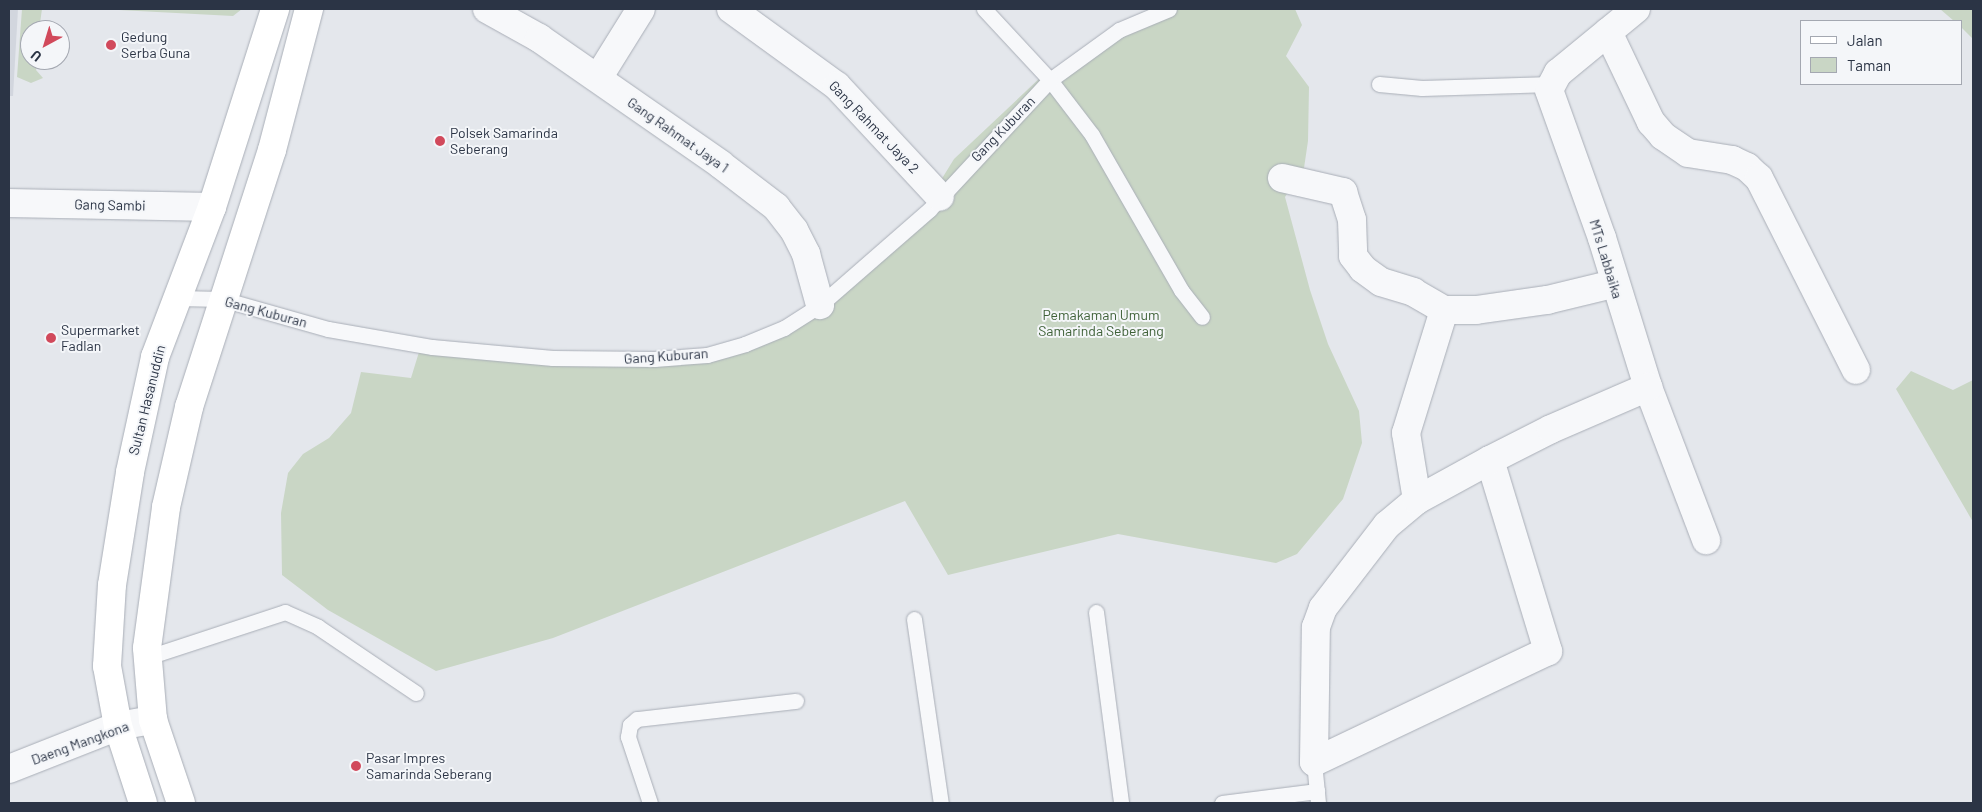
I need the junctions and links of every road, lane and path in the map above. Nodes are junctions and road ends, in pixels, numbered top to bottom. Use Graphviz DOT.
graph roads {
  1 [pos="275,9"];
  2 [pos="309,9"];
  3 [pos="487,9"];
  4 [pos="641,9"];
  5 [pos="731,9"];
  6 [pos="984,9"];
  7 [pos="1169,9"];
  8 [pos="1636,9"];
  9 [pos="1608,32"];
  10 [pos="598,78"];
  11 [pos="1050,80"];
  12 [pos="1380,84"];
  13 [pos="1552,84"];
  14 [pos="1282,178"];
  15 [pos="940,197"];
  16 [pos="9,203"];
  17 [pos="212,207"];
  18 [pos="1613,284"];
  19 [pos="178,298"];
  20 [pos="222,299"];
  21 [pos="820,305"];
  22 [pos="1444,310"];
  23 [pos="1202,318"];
  24 [pos="1856,370"];
  25 [pos="1648,388"];
  26 [pos="1490,460"];
  27 [pos="1417,500"];
  28 [pos="1706,540"];
  29 [pos="1096,612"];
  30 [pos="914,619"];
  31 [pos="148,657"];
  32 [pos="416,693"];
  33 [pos="796,701"];
  34 [pos="153,720"];
  35 [pos="118,726"];
  36 [pos="1314,762"];
  37 [pos="9,769"];
  38 [pos="1317,797"];
  39 [pos="143,803"];
  40 [pos="181,803"];
  41 [pos="650,803"];
  42 [pos="941,803"];
  43 [pos="1120,803"];
  44 [pos="1222,803"];
  1 -- 17 [label="main road, Sultan Hasanuddin"];
  2 -- 20 [label="main road"];
  3 -- 10 [label="street, Gang Rahmat Jaya 1"];
  4 -- 10 [label="street"];
  5 -- 15 [label="street, Gang Rahmat Jaya 2"];
  6 -- 11 [label="lane"];
  7 -- 11 [label="lane, Gang Kuburan"];
  8 -- 9 [label="street"];
  9 -- 13 [label="street"];
  9 -- 24 [label="street"];
  10 -- 21 [label="street, Gang Rahmat Jaya 1"];
  11 -- 15 [label="lane, Gang Kuburan"];
  11 -- 23 [label="lane"];
  12 -- 13 [label="lane"];
  13 -- 18 [label="street, MTs Labbaika"];
  14 -- 22 [label="street"];
  15 -- 21 [label="lane, Gang Kuburan"];
  16 -- 17 [label="street, Gang Sambi"];
  17 -- 19 [label="main road, Sultan Hasanuddin"];
  18 -- 22 [label="street"];
  18 -- 25 [label="street, MTs Labbaika"];
  19 -- 20 [label="lane, Gang Kuburan"];
  19 -- 35 [label="main road, Sultan Hasanuddin"];
  20 -- 21 [label="lane, Gang Kuburan"];
  20 -- 31 [label="main road"];
  22 -- 27 [label="street"];
  25 -- 26 [label="street"];
  25 -- 28 [label="street, MTs Labbaika"];
  26 -- 27 [label="street"];
  26 -- 36 [label="street"];
  27 -- 36 [label="street"];
  29 -- 43 [label="lane"];
  30 -- 42 [label="lane"];
  31 -- 32 [label="lane"];
  31 -- 34 [label="main road"];
  33 -- 41 [label="lane"];
  34 -- 35 [label="street, Daeng Mangkona"];
  34 -- 40 [label="main road"];
  35 -- 37 [label="street, Daeng Mangkona"];
  35 -- 39 [label="main road, Sultan Hasanuddin"];
  36 -- 38 [label="lane"];
  38 -- 44 [label="lane"];
}
